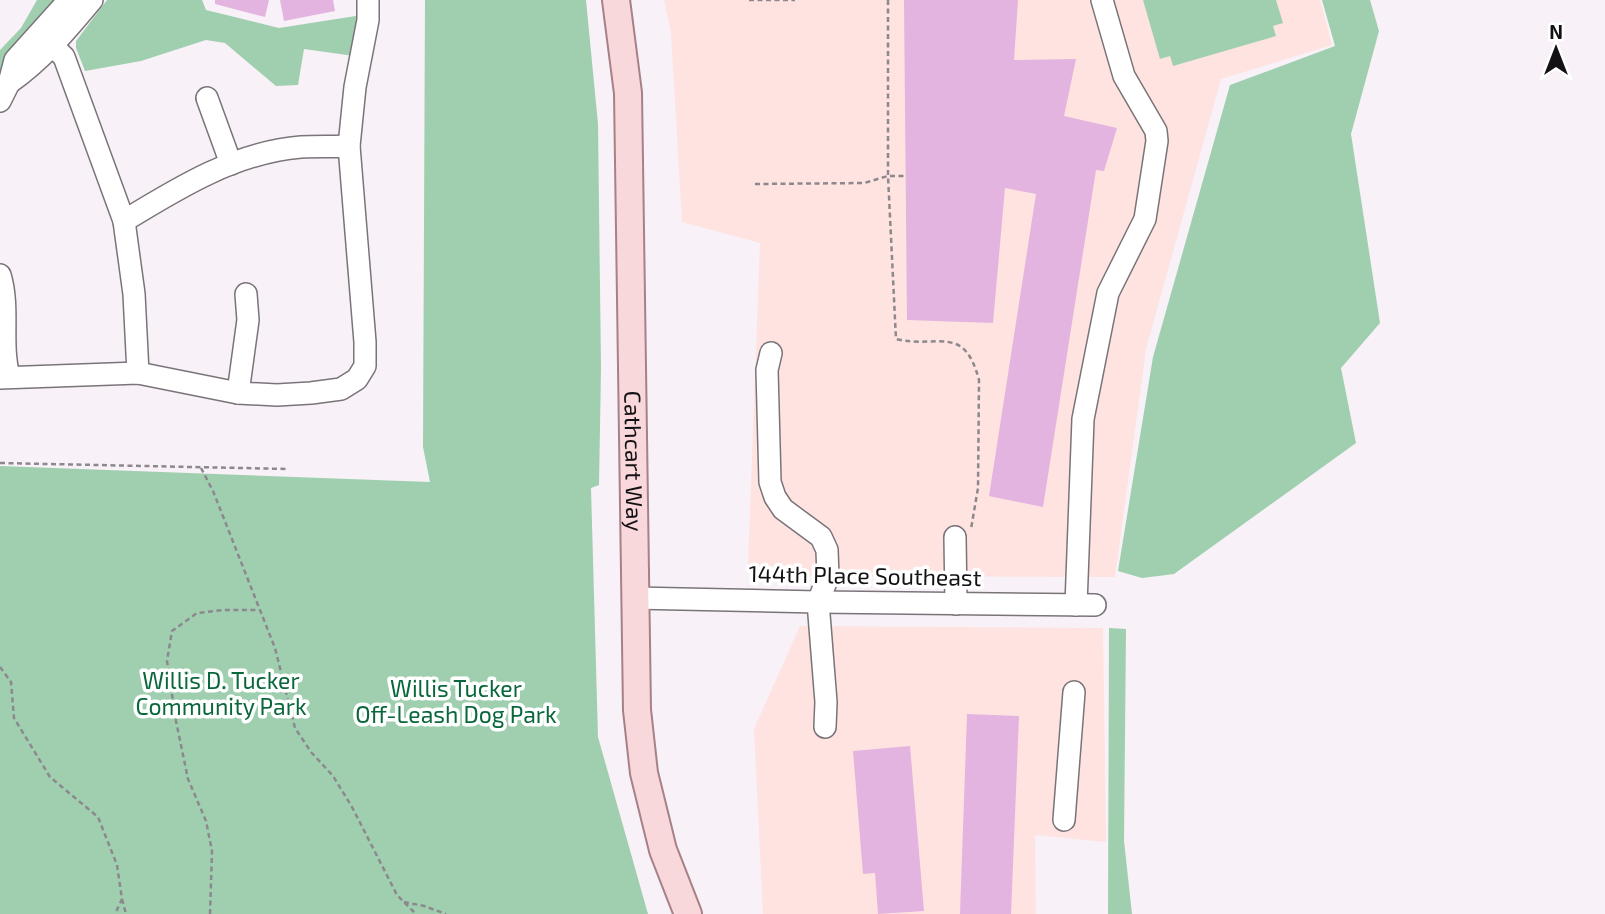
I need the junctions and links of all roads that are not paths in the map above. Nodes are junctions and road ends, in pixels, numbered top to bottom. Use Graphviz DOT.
graph roads {
  1 [pos="69,0"];
  2 [pos="92,0"];
  3 [pos="368,0"];
  4 [pos="616,0"];
  5 [pos="1102,0"];
  6 [pos="47,41"];
  7 [pos="4,92"];
  8 [pos="207,98"];
  9 [pos="349,146"];
  10 [pos="231,164"];
  11 [pos="124,221"];
  12 [pos="0,275"];
  13 [pos="246,295"];
  14 [pos="771,353"];
  15 [pos="138,373"];
  16 [pos="5,377"];
  17 [pos="239,393"];
  18 [pos="962,539"];
  19 [pos="634,598"];
  20 [pos="818,603"];
  21 [pos="956,604"];
  22 [pos="1074,692"];
  23 [pos="825,727"];
  24 [pos="1064,820"];
  25 [pos="688,914"];
  1 -- 6 [label="street"];
  2 -- 6 [label="street"];
  3 -- 9 [label="street"];
  4 -- 19 [label="main road, Cathcart Way"];
  5 -- 21 [label="street, 144th Place Southeast"];
  6 -- 7 [label="street"];
  6 -- 11 [label="street"];
  8 -- 10 [label="street"];
  9 -- 10 [label="street"];
  9 -- 17 [label="street"];
  10 -- 11 [label="street"];
  11 -- 15 [label="street"];
  12 -- 16 [label="street"];
  13 -- 17 [label="street"];
  14 -- 20 [label="street"];
  15 -- 16 [label="street"];
  15 -- 17 [label="street"];
  18 -- 21 [label="street"];
  19 -- 20 [label="street, 144th Place Southeast"];
  19 -- 25 [label="main road, Cathcart Way"];
  20 -- 21 [label="street, 144th Place Southeast"];
  20 -- 23 [label="street"];
  22 -- 24 [label="street"];
}
